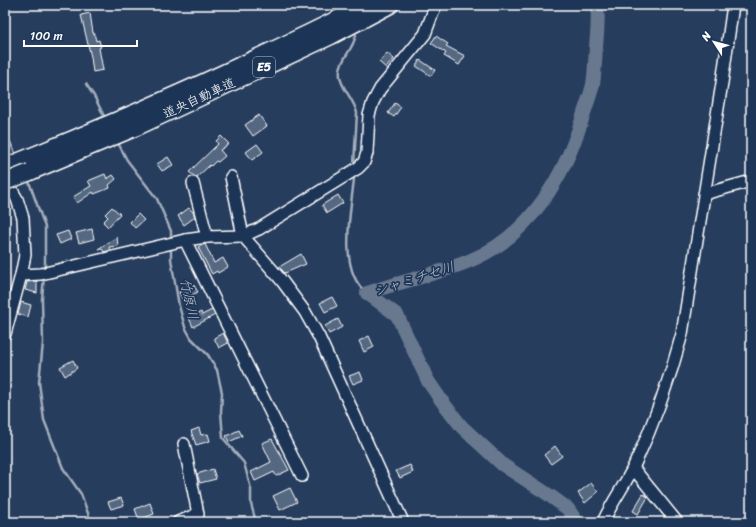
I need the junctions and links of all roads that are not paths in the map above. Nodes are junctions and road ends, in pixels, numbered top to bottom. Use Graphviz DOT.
graph roads {
  1 [pos="366,5"];
  2 [pos="734,5"];
  3 [pos="389,6"];
  4 [pos="435,7"];
  5 [pos="133,121"];
  6 [pos="26,166"];
  7 [pos="5,167"];
  8 [pos="231,176"];
  9 [pos="5,178"];
  10 [pos="751,181"];
  11 [pos="5,182"];
  12 [pos="193,183"];
  13 [pos="704,194"];
  14 [pos="243,236"];
  15 [pos="207,237"];
  16 [pos="185,240"];
  17 [pos="21,275"];
  18 [pos="7,321"];
  19 [pos="5,334"];
  20 [pos="184,444"];
  21 [pos="633,468"];
  22 [pos="302,476"];
  23 [pos="178,522"];
  24 [pos="403,522"];
  25 [pos="603,522"];
  26 [pos="677,522"];
  1 -- 5 [label="highway, 道央自動車道 / E5"];
  2 -- 13 [label="street"];
  3 -- 5 [label="highway, 道央自動車道 / E5"];
  4 -- 14 [label="street"];
  5 -- 6 [label="highway, 道央自動車道 / E5"];
  6 -- 7 [label="highway, 道央自動車道 / E5"];
  6 -- 11 [label="highway, 道央自動車道 / E5, bridge"];
  8 -- 14 [label="street"];
  9 -- 17 [label="street"];
  10 -- 13 [label="street"];
  12 -- 15 [label="street"];
  13 -- 21 [label="street"];
  14 -- 15 [label="street"];
  14 -- 24 [label="street"];
  15 -- 16 [label="street"];
  16 -- 17 [label="street"];
  16 -- 22 [label="street"];
  17 -- 18 [label="street"];
  18 -- 19 [label="street"];
  20 -- 23 [label="street"];
  21 -- 25 [label="street"];
  21 -- 26 [label="street"];
}
